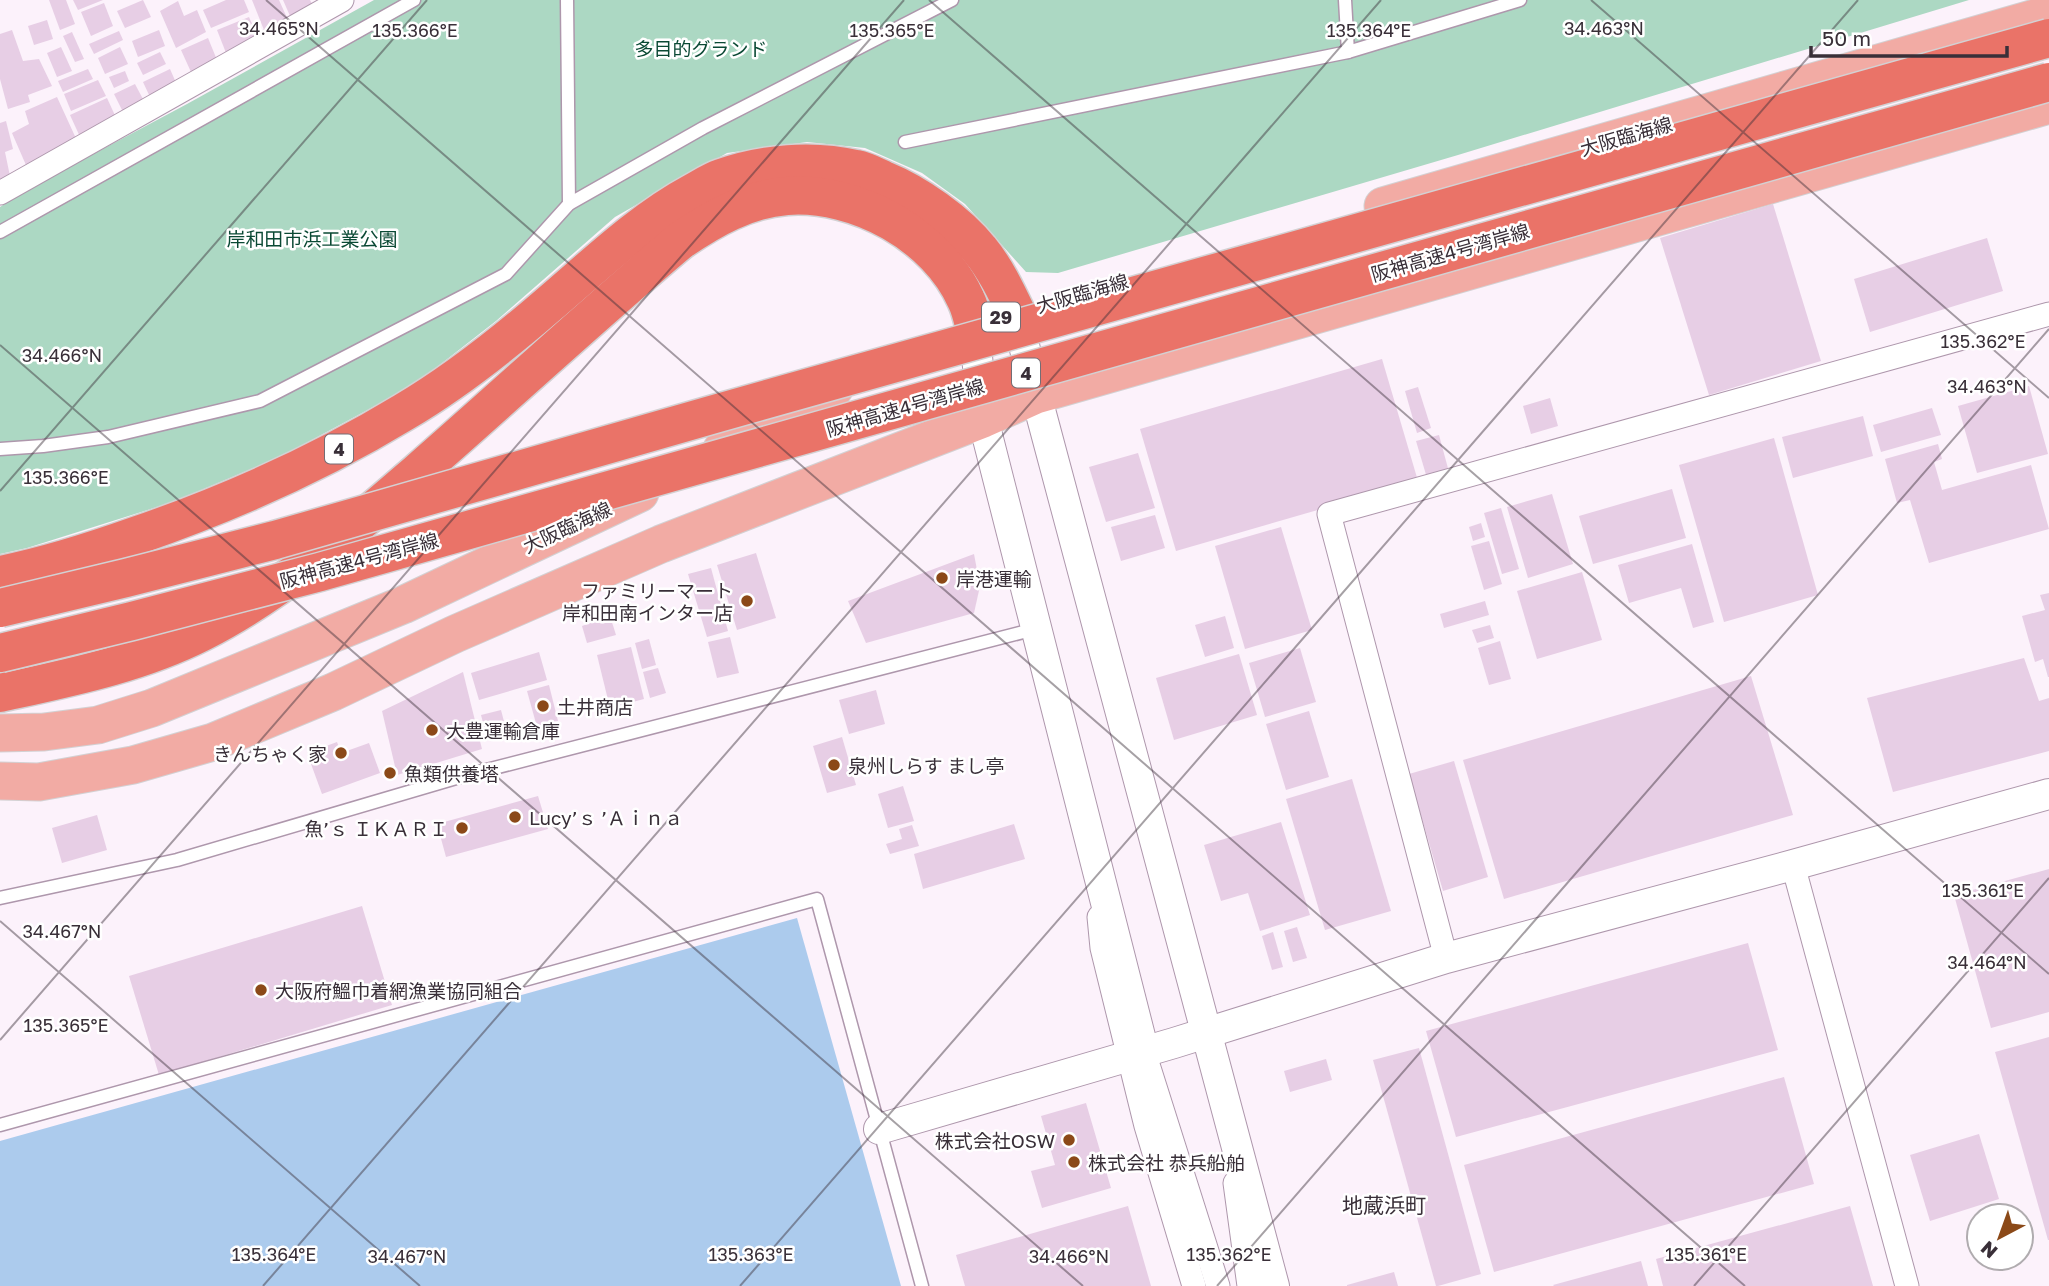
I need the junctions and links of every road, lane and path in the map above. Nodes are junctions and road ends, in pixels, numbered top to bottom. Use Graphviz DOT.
graph roads {
  1 [pos="342,0"];
  2 [pos="414,0"];
  3 [pos="567,0"];
  4 [pos="952,0"];
  5 [pos="1345,0"];
  6 [pos="1520,0"];
  7 [pos="2049,14"];
  8 [pos="2049,38"];
  9 [pos="1348,52"];
  10 [pos="2049,82"];
  11 [pos="2049,105"];
  12 [pos="905,142"];
  13 [pos="0,193"];
  14 [pos="569,204"];
  15 [pos="0,232"];
  16 [pos="1016,312"];
  17 [pos="2049,314"];
  18 [pos="974,326"];
  19 [pos="1036,396"];
  20 [pos="983,419"];
  21 [pos="0,449"];
  22 [pos="0,575"];
  23 [pos="0,608"];
  24 [pos="1035,629"];
  25 [pos="0,653"];
  26 [pos="0,693"];
  27 [pos="0,733"];
  28 [pos="0,781"];
  29 [pos="2049,794"];
  30 [pos="1793,865"];
  31 [pos="0,898"];
  32 [pos="1446,958"];
  33 [pos="1205,1033"];
  34 [pos="1136,1054"];
  35 [pos="1224,1104"];
  36 [pos="0,1125"];
  37 [pos="879,1129"];
  38 [pos="922,1286"];
  39 [pos="1194,1286"];
  40 [pos="1218,1286"];
  41 [pos="1249,1286"];
  42 [pos="1274,1286"];
  43 [pos="1907,1286"];
  1 -- 13 [label="street"];
  2 -- 15 [label="lane"];
  3 -- 14 [label="lane"];
  4 -- 14 [label="lane"];
  5 -- 9 [label="lane"];
  6 -- 9 [label="lane"];
  7 -- 16 [label="main road, 大阪臨海線 / 29"];
  8 -- 23 [label="highway, 4, bridge"];
  9 -- 12 [label="lane"];
  10 -- 25 [label="highway, 阪神高速4号湾岸線 / 4, bridge"];
  11 -- 19 [label="main road"];
  14 -- 21 [label="lane"];
  16 -- 18 [label="main road, 大阪臨海線 / 29"];
  16 -- 19 [label="street"];
  16 -- 22 [label="highway, 4"];
  17 -- 32 [label="street"];
  18 -- 20 [label="street"];
  18 -- 26 [label="highway"];
  18 -- 27 [label="main road, 大阪臨海線 / 29"];
  19 -- 20 [label="main road"];
  19 -- 33 [label="street"];
  20 -- 24 [label="street"];
  20 -- 28 [label="main road"];
  24 -- 31 [label="lane"];
  24 -- 34 [label="street"];
  29 -- 30 [label="street"];
  30 -- 32 [label="street"];
  30 -- 43 [label="street"];
  32 -- 33 [label="street"];
  33 -- 34 [label="street"];
  33 -- 35 [label="street"];
  34 -- 37 [label="street"];
  34 -- 39 [label="street"];
  34 -- 40 [label="street"];
  35 -- 41 [label="street"];
  35 -- 42 [label="street"];
  36 -- 37 [label="lane"];
  37 -- 38 [label="lane"];
}
